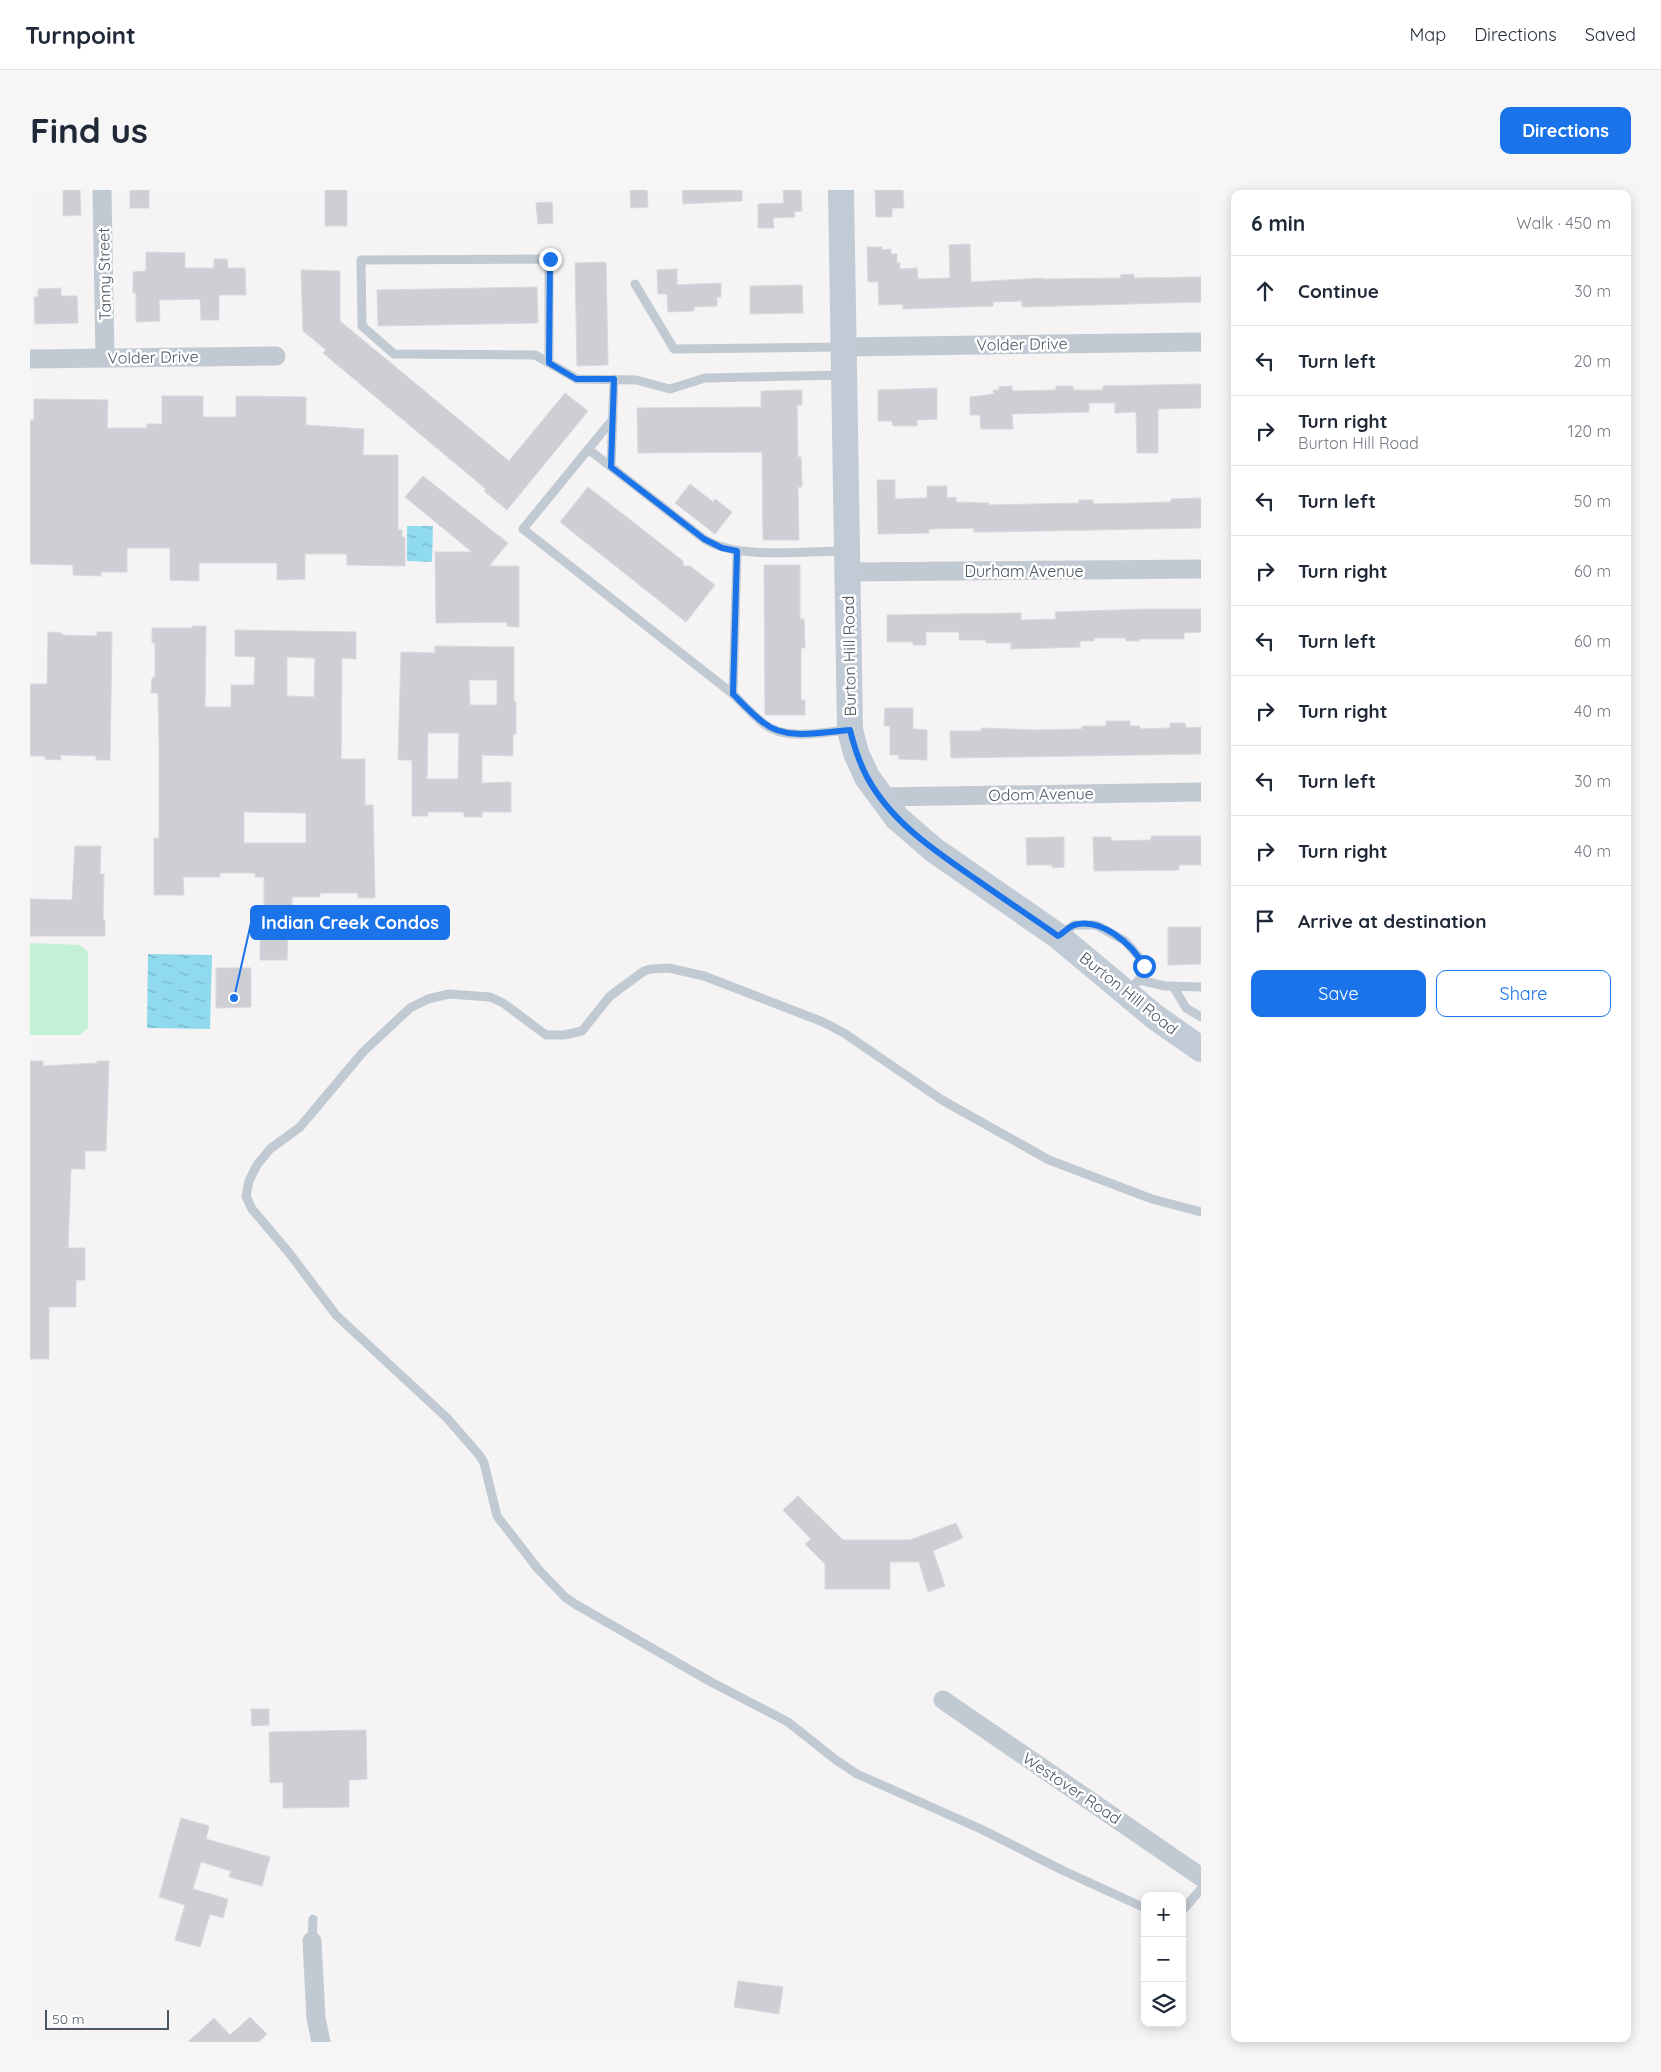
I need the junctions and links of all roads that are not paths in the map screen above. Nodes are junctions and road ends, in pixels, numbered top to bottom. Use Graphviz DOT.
graph roads {
  1 [pos="102,190"];
  2 [pos="841,190"];
  3 [pos="635,284"];
  4 [pos="1201,342"];
  5 [pos="843,347"];
  6 [pos="276,356"];
  7 [pos="105,357"];
  8 [pos="30,358"];
  9 [pos="549,363"];
  10 [pos="843,375"];
  11 [pos="614,379"];
  12 [pos="613,419"];
  13 [pos="588,449"];
  14 [pos="611,467"];
  15 [pos="737,551"];
  16 [pos="847,562"];
  17 [pos="1201,569"];
  18 [pos="733,694"];
  19 [pos="850,730"];
  20 [pos="1201,792"];
  21 [pos="880,797"];
  22 [pos="1058,936"];
  23 [pos="1133,986"];
  24 [pos="1173,986"];
  25 [pos="1201,987"];
  26 [pos="1201,1017"];
  27 [pos="1201,1048"];
  28 [pos="1201,1212"];
  29 [pos="943,1700"];
  30 [pos="1201,1877"];
  31 [pos="1201,1889"];
  32 [pos="1141,1906"];
  33 [pos="1186,1906"];
  34 [pos="312,1918"];
  35 [pos="312,1941"];
  36 [pos="321,2042"];
  1 -- 7 [label="street, Tanny Street"];
  2 -- 5 [label="street, Burton Hill Road"];
  3 -- 5 [label="lane"];
  4 -- 5 [label="street, Volder Drive"];
  5 -- 10 [label="street, Burton Hill Road"];
  6 -- 7 [label="street, Volder Drive"];
  7 -- 8 [label="street, Volder Drive"];
  9 -- 9 [label="lane"];
  9 -- 11 [label="lane"];
  10 -- 11 [label="lane"];
  10 -- 16 [label="street, Burton Hill Road"];
  11 -- 12 [label="lane"];
  12 -- 13 [label="lane"];
  12 -- 14 [label="lane"];
  13 -- 14 [label="lane"];
  13 -- 18 [label="lane"];
  14 -- 15 [label="lane"];
  15 -- 16 [label="lane"];
  15 -- 18 [label="lane"];
  16 -- 17 [label="street, Durham Avenue"];
  16 -- 19 [label="street, Burton Hill Road"];
  18 -- 19 [label="lane"];
  19 -- 21 [label="street, Burton Hill Road"];
  20 -- 21 [label="street, Odom Avenue"];
  21 -- 22 [label="street, Burton Hill Road"];
  22 -- 23 [label="street, Burton Hill Road"];
  22 -- 23 [label="lane"];
  23 -- 24 [label="lane"];
  23 -- 27 [label="street, Burton Hill Road"];
  24 -- 25 [label="lane"];
  24 -- 26 [label="lane"];
  28 -- 32 [label="lane"];
  29 -- 30 [label="street, Westover Road"];
  31 -- 33 [label="lane"];
  34 -- 35 [label="lane"];
  35 -- 36 [label="street"];
}
